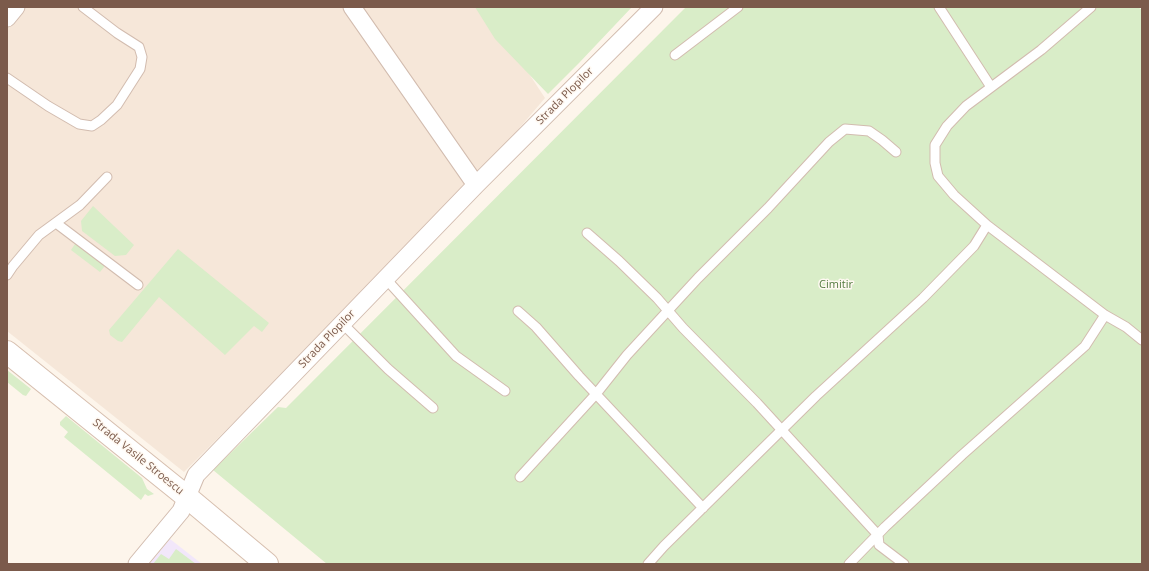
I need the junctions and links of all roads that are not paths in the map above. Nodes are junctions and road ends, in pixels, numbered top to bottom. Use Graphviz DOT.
graph roads {
  1 [pos="16,7"];
  2 [pos="83,7"];
  3 [pos="352,7"];
  4 [pos="654,7"];
  5 [pos="738,7"];
  6 [pos="939,7"];
  7 [pos="1091,7"];
  8 [pos="7,18"];
  9 [pos="675,55"];
  10 [pos="7,78"];
  11 [pos="992,87"];
  12 [pos="896,152"];
  13 [pos="107,177"];
  14 [pos="476,185"];
  15 [pos="56,223"];
  16 [pos="987,225"];
  17 [pos="587,233"];
  18 [pos="7,275"];
  19 [pos="386,279"];
  20 [pos="138,285"];
  21 [pos="518,311"];
  22 [pos="669,312"];
  23 [pos="1105,315"];
  24 [pos="342,324"];
  25 [pos="1142,340"];
  26 [pos="7,352"];
  27 [pos="505,391"];
  28 [pos="596,394"];
  29 [pos="433,408"];
  30 [pos="781,431"];
  31 [pos="520,477"];
  32 [pos="187,497"];
  33 [pos="703,508"];
  34 [pos="878,535"];
  35 [pos="137,564"];
  36 [pos="267,564"];
  37 [pos="648,564"];
  38 [pos="849,564"];
  39 [pos="904,564"];
  1 -- 8 [label="street"];
  2 -- 10 [label="lane"];
  3 -- 14 [label="street"];
  4 -- 14 [label="street, Strada Plopilor"];
  5 -- 9 [label="lane"];
  6 -- 11 [label="lane"];
  7 -- 11 [label="lane"];
  11 -- 16 [label="lane"];
  12 -- 22 [label="lane"];
  13 -- 15 [label="lane"];
  14 -- 19 [label="street, Strada Plopilor"];
  15 -- 18 [label="lane"];
  15 -- 20 [label="lane"];
  16 -- 23 [label="lane"];
  16 -- 30 [label="lane"];
  17 -- 22 [label="lane"];
  19 -- 24 [label="street, Strada Plopilor"];
  19 -- 27 [label="lane"];
  21 -- 28 [label="lane"];
  22 -- 28 [label="lane"];
  22 -- 30 [label="lane"];
  23 -- 25 [label="lane"];
  23 -- 34 [label="lane"];
  24 -- 29 [label="lane"];
  24 -- 32 [label="street, Strada Plopilor"];
  26 -- 32 [label="main road, Strada Vasile Stroescu"];
  28 -- 31 [label="lane"];
  28 -- 33 [label="lane"];
  30 -- 33 [label="lane"];
  30 -- 34 [label="lane"];
  32 -- 35 [label="street, Strada Plopilor"];
  32 -- 36 [label="main road, Strada Vasile Stroescu"];
  33 -- 37 [label="lane"];
  34 -- 38 [label="lane"];
  34 -- 39 [label="lane"];
}
